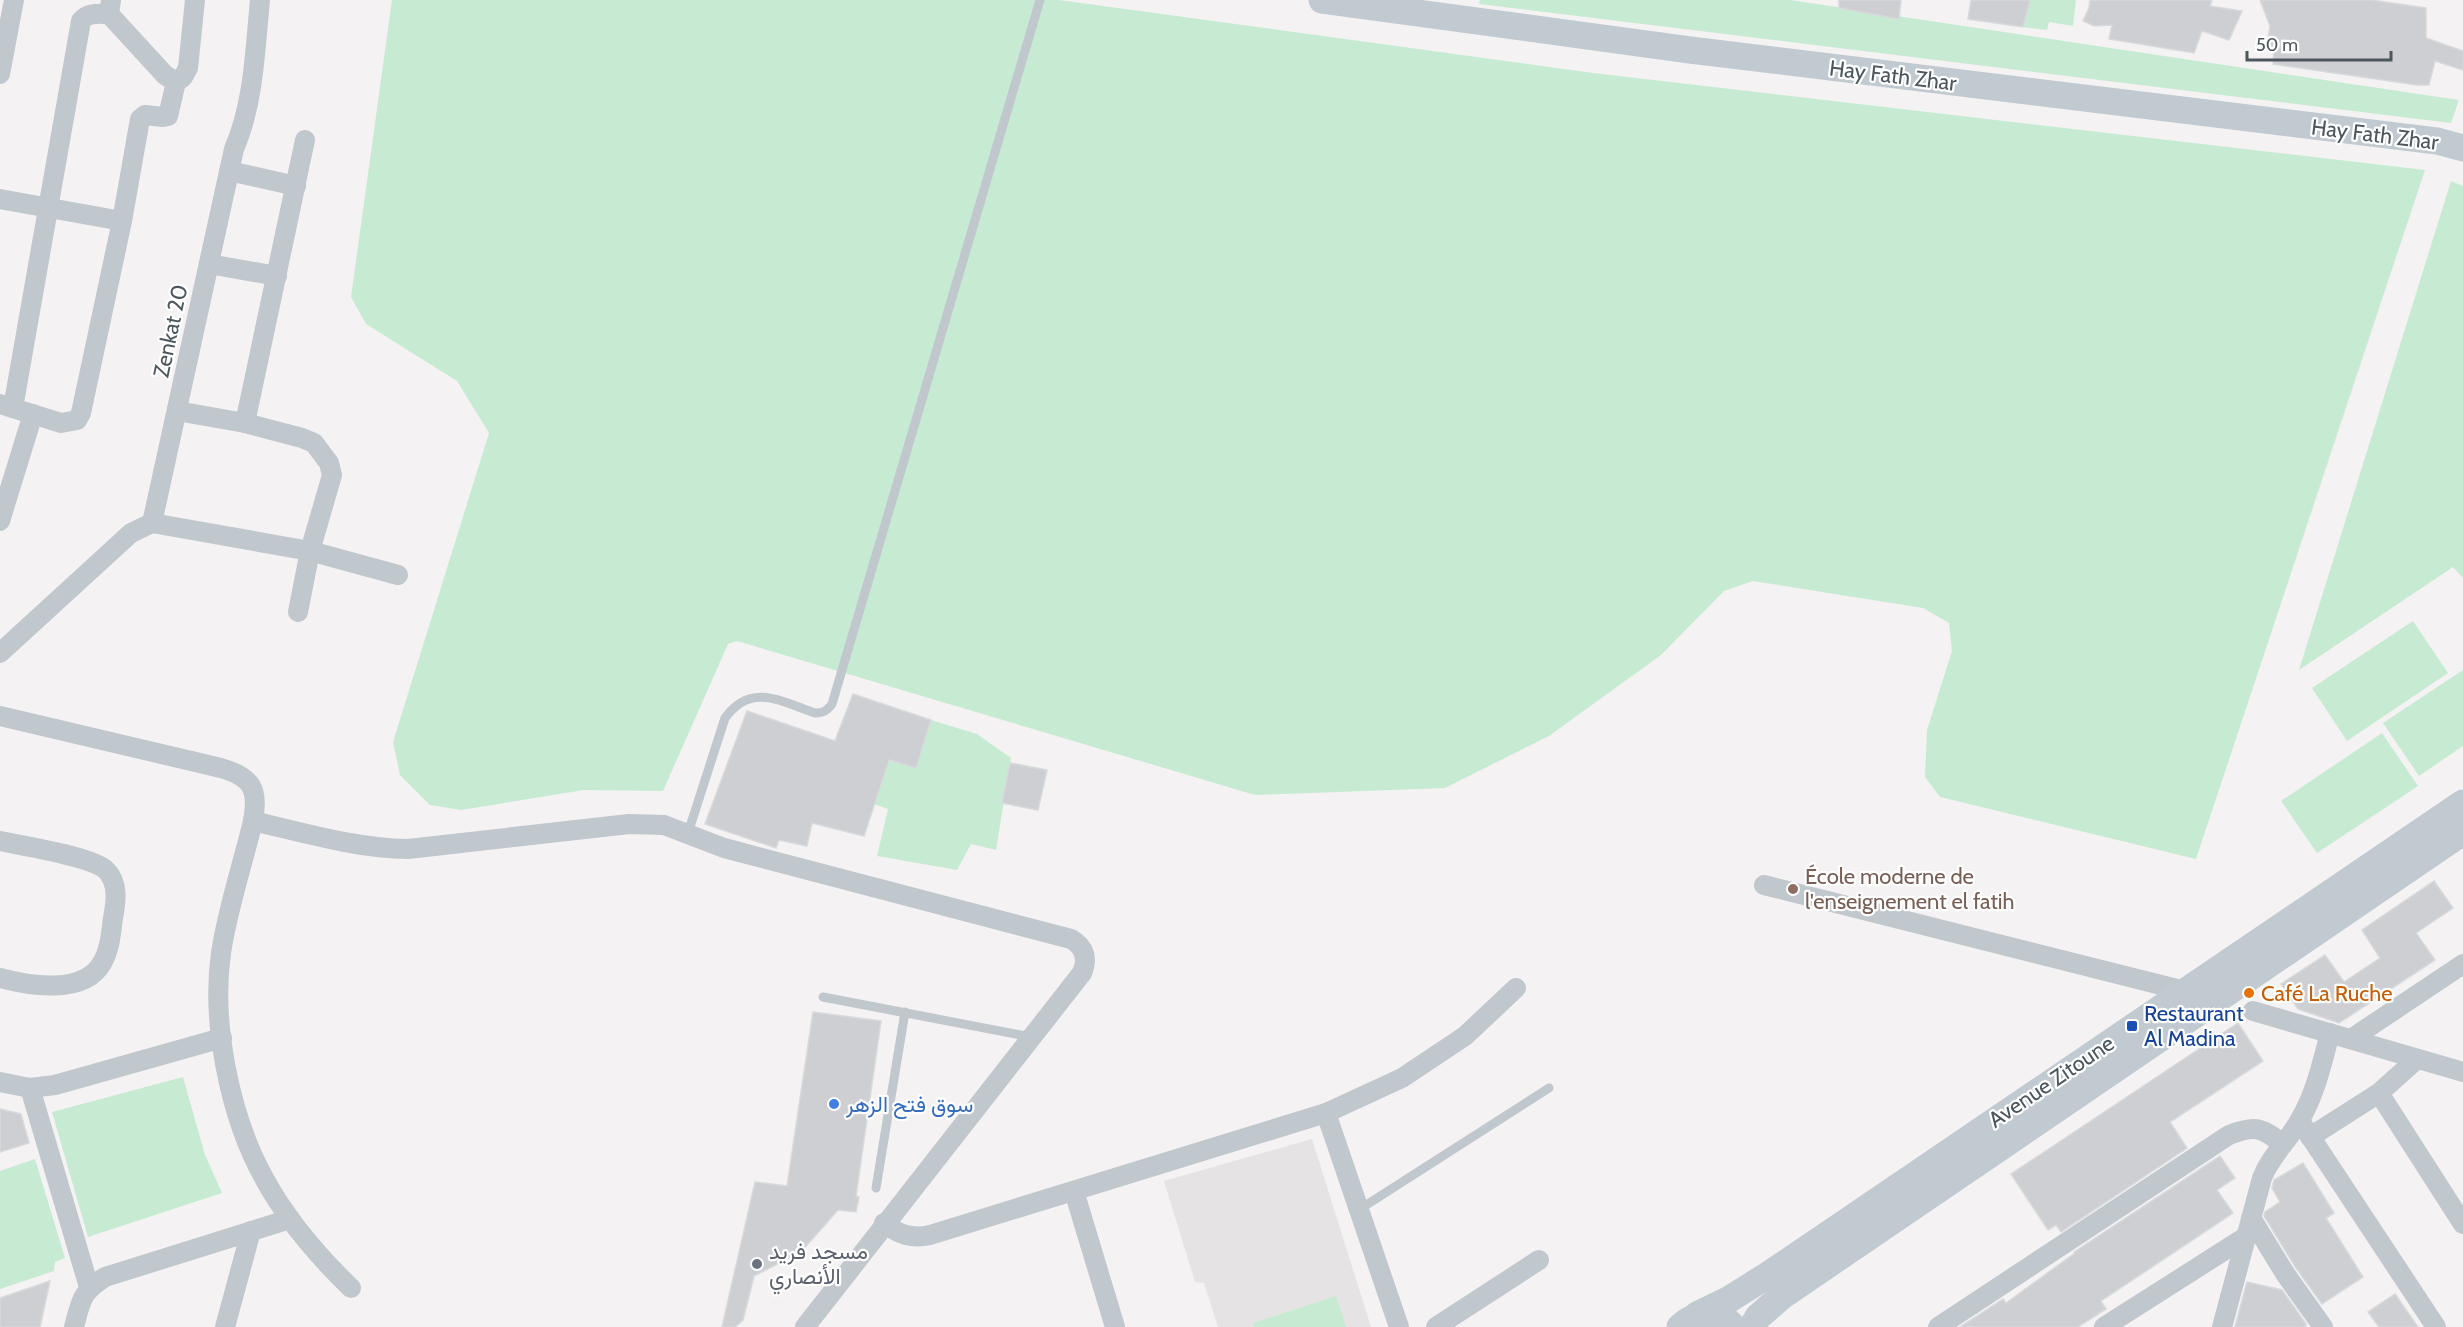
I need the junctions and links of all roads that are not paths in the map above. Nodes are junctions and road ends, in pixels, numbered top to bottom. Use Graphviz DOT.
graph roads {
  1 [pos="14,0"];
  2 [pos="195,0"];
  3 [pos="260,0"];
  4 [pos="1040,0"];
  5 [pos="1322,0"];
  6 [pos="110,7"];
  7 [pos="0,74"];
  8 [pos="182,75"];
  9 [pos="305,140"];
  10 [pos="2463,148"];
  11 [pos="229,171"];
  12 [pos="296,186"];
  13 [pos="0,199"];
  14 [pos="48,208"];
  15 [pos="122,221"];
  16 [pos="209,264"];
  17 [pos="277,276"];
  18 [pos="6,406"];
  19 [pos="177,411"];
  20 [pos="33,414"];
  21 [pos="245,423"];
  22 [pos="0,520"];
  23 [pos="152,523"];
  24 [pos="310,551"];
  25 [pos="398,575"];
  26 [pos="298,612"];
  27 [pos="3,644"];
  28 [pos="0,716"];
  29 [pos="2463,803"];
  30 [pos="253,821"];
  31 [pos="2463,832"];
  32 [pos="688,833"];
  33 [pos="0,841"];
  34 [pos="1764,885"];
  35 [pos="2463,964"];
  36 [pos="0,978"];
  37 [pos="1516,988"];
  38 [pos="2185,991"];
  39 [pos="823,997"];
  40 [pos="2253,1011"];
  41 [pos="905,1012"];
  42 [pos="2330,1034"];
  43 [pos="1031,1037"];
  44 [pos="222,1038"];
  45 [pos="2351,1039"];
  46 [pos="2417,1059"];
  47 [pos="2463,1072"];
  48 [pos="0,1082"];
  49 [pos="30,1088"];
  50 [pos="1549,1088"];
  51 [pos="2379,1093"];
  52 [pos="1326,1113"];
  53 [pos="2305,1129"];
  54 [pos="2283,1144"];
  55 [pos="876,1188"];
  56 [pos="1074,1191"];
  57 [pos="1360,1209"];
  58 [pos="290,1219"];
  59 [pos="884,1223"];
  60 [pos="2463,1224"];
  61 [pos="2249,1227"];
  62 [pos="251,1232"];
  63 [pos="1539,1260"];
  64 [pos="89,1287"];
  65 [pos="351,1288"];
  66 [pos="1688,1321"];
  67 [pos="74,1327"];
  68 [pos="225,1327"];
  69 [pos="806,1327"];
  70 [pos="1115,1327"];
  71 [pos="1399,1327"];
  72 [pos="1436,1327"];
  73 [pos="1734,1327"];
  74 [pos="1752,1327"];
  75 [pos="1938,1327"];
  76 [pos="2104,1327"];
  77 [pos="2222,1327"];
  78 [pos="2323,1327"];
  79 [pos="2436,1327"];
  1 -- 7 [label="street"];
  2 -- 8 [label="street"];
  3 -- 11 [label="street, Zenkat 20"];
  4 -- 32 [label="lane"];
  5 -- 10 [label="main road, Hay Fath Zhar"];
  6 -- 8 [label="street"];
  6 -- 14 [label="street"];
  8 -- 15 [label="street"];
  9 -- 12 [label="street"];
  11 -- 12 [label="street"];
  11 -- 16 [label="street, Zenkat 20"];
  12 -- 17 [label="street"];
  13 -- 14 [label="street"];
  14 -- 15 [label="street"];
  14 -- 18 [label="street"];
  15 -- 20 [label="street"];
  16 -- 17 [label="street"];
  16 -- 19 [label="street, Zenkat 20"];
  17 -- 21 [label="street"];
  18 -- 20 [label="street"];
  19 -- 21 [label="street"];
  19 -- 23 [label="street, Zenkat 20"];
  20 -- 22 [label="street"];
  21 -- 24 [label="street"];
  23 -- 24 [label="street"];
  23 -- 27 [label="street"];
  24 -- 25 [label="street"];
  24 -- 26 [label="street"];
  28 -- 30 [label="street"];
  29 -- 38 [label="main road, Avenue Zitoune"];
  30 -- 32 [label="street"];
  30 -- 44 [label="street"];
  31 -- 74 [label="main road, Avenue Zitoune"];
  32 -- 43 [label="street"];
  33 -- 36 [label="street"];
  34 -- 38 [label="street"];
  35 -- 45 [label="street"];
  37 -- 52 [label="street"];
  38 -- 66 [label="main road, Avenue Zitoune"];
  39 -- 41 [label="lane"];
  40 -- 42 [label="street"];
  41 -- 43 [label="lane"];
  41 -- 55 [label="lane"];
  42 -- 45 [label="street"];
  42 -- 53 [label="street"];
  43 -- 59 [label="street"];
  44 -- 49 [label="street"];
  44 -- 58 [label="street"];
  45 -- 46 [label="street"];
  46 -- 47 [label="street"];
  46 -- 51 [label="street"];
  48 -- 49 [label="street"];
  49 -- 64 [label="street"];
  50 -- 57 [label="lane"];
  51 -- 53 [label="street"];
  51 -- 60 [label="street"];
  52 -- 56 [label="street"];
  52 -- 57 [label="street"];
  53 -- 54 [label="street"];
  53 -- 79 [label="street"];
  54 -- 61 [label="street"];
  54 -- 75 [label="street"];
  56 -- 59 [label="street"];
  56 -- 70 [label="street"];
  57 -- 71 [label="street"];
  58 -- 62 [label="street"];
  58 -- 65 [label="street"];
  59 -- 69 [label="street"];
  61 -- 76 [label="street"];
  61 -- 77 [label="street"];
  61 -- 78 [label="street"];
  62 -- 64 [label="street"];
  62 -- 68 [label="street"];
  63 -- 72 [label="street"];
  64 -- 67 [label="street"];
  66 -- 73 [label="main road"];
}
